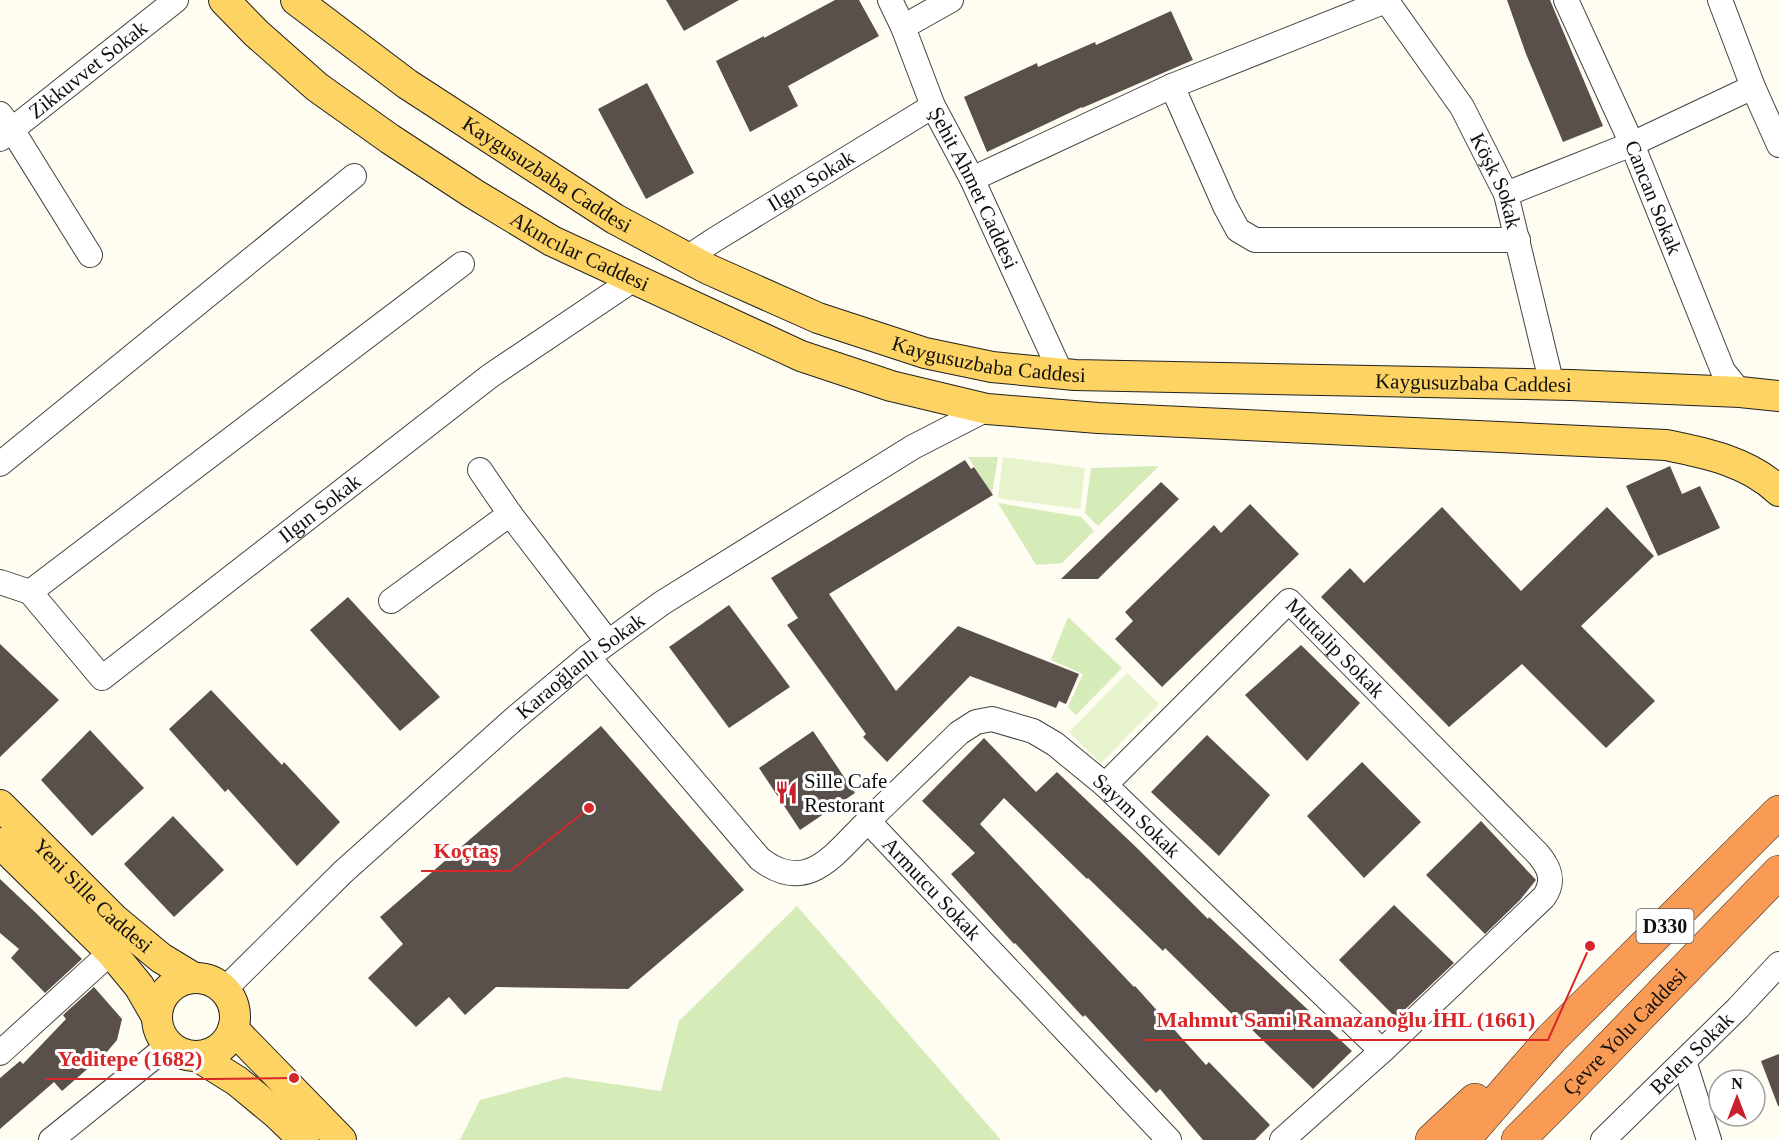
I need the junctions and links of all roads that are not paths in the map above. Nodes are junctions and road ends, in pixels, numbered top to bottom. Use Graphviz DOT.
graph roads {
  1 [pos="176,0"];
  2 [pos="224,0"];
  3 [pos="296,0"];
  4 [pos="890,0"];
  5 [pos="951,0"];
  6 [pos="1387,0"];
  7 [pos="1566,0"];
  8 [pos="1720,0"];
  9 [pos="903,27"];
  10 [pos="1172,86"];
  11 [pos="1753,87"];
  12 [pos="933,106"];
  13 [pos="4,127"];
  14 [pos="1632,144"];
  15 [pos="1779,145"];
  16 [pos="354,176"];
  17 [pos="972,179"];
  18 [pos="1506,194"];
  19 [pos="1518,240"];
  20 [pos="90,255"];
  21 [pos="687,258"];
  22 [pos="462,264"];
  23 [pos="634,279"];
  24 [pos="1061,374"];
  25 [pos="1552,385"];
  26 [pos="1740,392"];
  27 [pos="1779,396"];
  28 [pos="987,409"];
  29 [pos="0,464"];
  30 [pos="480,470"];
  31 [pos="1773,482"];
  32 [pos="510,514"];
  33 [pos="0,582"];
  34 [pos="30,592"];
  35 [pos="391,601"];
  36 [pos="608,642"];
  37 [pos="588,657"];
  38 [pos="1105,785"];
  39 [pos="0,805"];
  40 [pos="1779,812"];
  41 [pos="868,821"];
  42 [pos="3,852"];
  43 [pos="1779,872"];
  44 [pos="111,952"];
  45 [pos="1779,964"];
  46 [pos="194,978"];
  47 [pos="224,990"];
  48 [pos="157,1017"];
  49 [pos="233,1029"];
  50 [pos="1551,1039"];
  51 [pos="169,1045"];
  52 [pos="1382,1051"];
  53 [pos="0,1053"];
  54 [pos="196,1056"];
  55 [pos="1684,1061"];
  56 [pos="1576,1082"];
  57 [pos="51,1140"];
  58 [pos="304,1140"];
  59 [pos="341,1140"];
  60 [pos="1169,1140"];
  61 [pos="1282,1140"];
  62 [pos="1432,1140"];
  63 [pos="1462,1140"];
  64 [pos="1518,1140"];
  65 [pos="1538,1140"];
  66 [pos="1603,1140"];
  67 [pos="1710,1140"];
  1 -- 13 [label="street, Zikkuvvet Sokak"];
  2 -- 23 [label="main road, Akıncılar Caddesi"];
  3 -- 21 [label="main road, Kaygusuzbaba Caddesi"];
  4 -- 9 [label="street, Şehit Ahmet Caddesi"];
  5 -- 9 [label="street"];
  6 -- 10 [label="street"];
  6 -- 18 [label="street, Köşk Sokak"];
  7 -- 14 [label="street, Cancan Sokak"];
  8 -- 11 [label="street"];
  9 -- 12 [label="street, Şehit Ahmet Caddesi"];
  10 -- 17 [label="street"];
  10 -- 19 [label="street"];
  11 -- 14 [label="street"];
  11 -- 15 [label="street"];
  12 -- 17 [label="street, Şehit Ahmet Caddesi"];
  12 -- 21 [label="street, Ilgın Sokak"];
  13 -- 20 [label="street"];
  14 -- 18 [label="street"];
  14 -- 26 [label="street, Cancan Sokak"];
  16 -- 29 [label="street"];
  17 -- 24 [label="street, Şehit Ahmet Caddesi"];
  18 -- 19 [label="street, Köşk Sokak"];
  19 -- 25 [label="street, Köşk Sokak"];
  21 -- 24 [label="main road, Kaygusuzbaba Caddesi"];
  22 -- 34 [label="street"];
  23 -- 28 [label="main road, Akıncılar Caddesi"];
  23 -- 34 [label="street, Ilgın Sokak"];
  24 -- 25 [label="main road, Kaygusuzbaba Caddesi"];
  25 -- 26 [label="main road, Kaygusuzbaba Caddesi"];
  26 -- 27 [label="main road, Kaygusuzbaba Caddesi"];
  28 -- 31 [label="main road, Kaygusuzbaba Caddesi"];
  28 -- 36 [label="street, Karaoğlanlı Sokak"];
  30 -- 32 [label="street"];
  32 -- 35 [label="street"];
  32 -- 36 [label="street"];
  33 -- 34 [label="street"];
  36 -- 37 [label="street, Karaoğlanlı Sokak"];
  37 -- 41 [label="street, Armutcu Sokak"];
  37 -- 47 [label="street, Karaoğlanlı Sokak"];
  38 -- 41 [label="street, Sayım Sokak"];
  38 -- 52 [label="street, Sayım Sokak"];
  38 -- 52 [label="street, Muttalip Sokak"];
  39 -- 46 [label="main road, Yeni Sille Caddesi"];
  40 -- 50 [label="highway, D330"];
  41 -- 60 [label="street, Armutcu Sokak"];
  42 -- 44 [label="main road, Yeni Sille Caddesi"];
  43 -- 56 [label="highway, Çevre Yolu Caddesi / D330"];
  44 -- 48 [label="main road, Yeni Sille Caddesi"];
  44 -- 53 [label="street"];
  45 -- 55 [label="street, Belen Sokak"];
  46 -- 47 [label="main road"];
  46 -- 48 [label="main road"];
  47 -- 49 [label="main road"];
  48 -- 51 [label="main road"];
  49 -- 54 [label="main road"];
  49 -- 59 [label="main road"];
  50 -- 62 [label="highway"];
  50 -- 63 [label="highway, D330"];
  51 -- 54 [label="main road"];
  51 -- 57 [label="street"];
  52 -- 61 [label="street"];
  54 -- 58 [label="main road"];
  55 -- 66 [label="street, Belen Sokak"];
  55 -- 67 [label="street"];
  56 -- 64 [label="highway, Çevre Yolu Caddesi / D330"];
  56 -- 65 [label="highway"];
}
